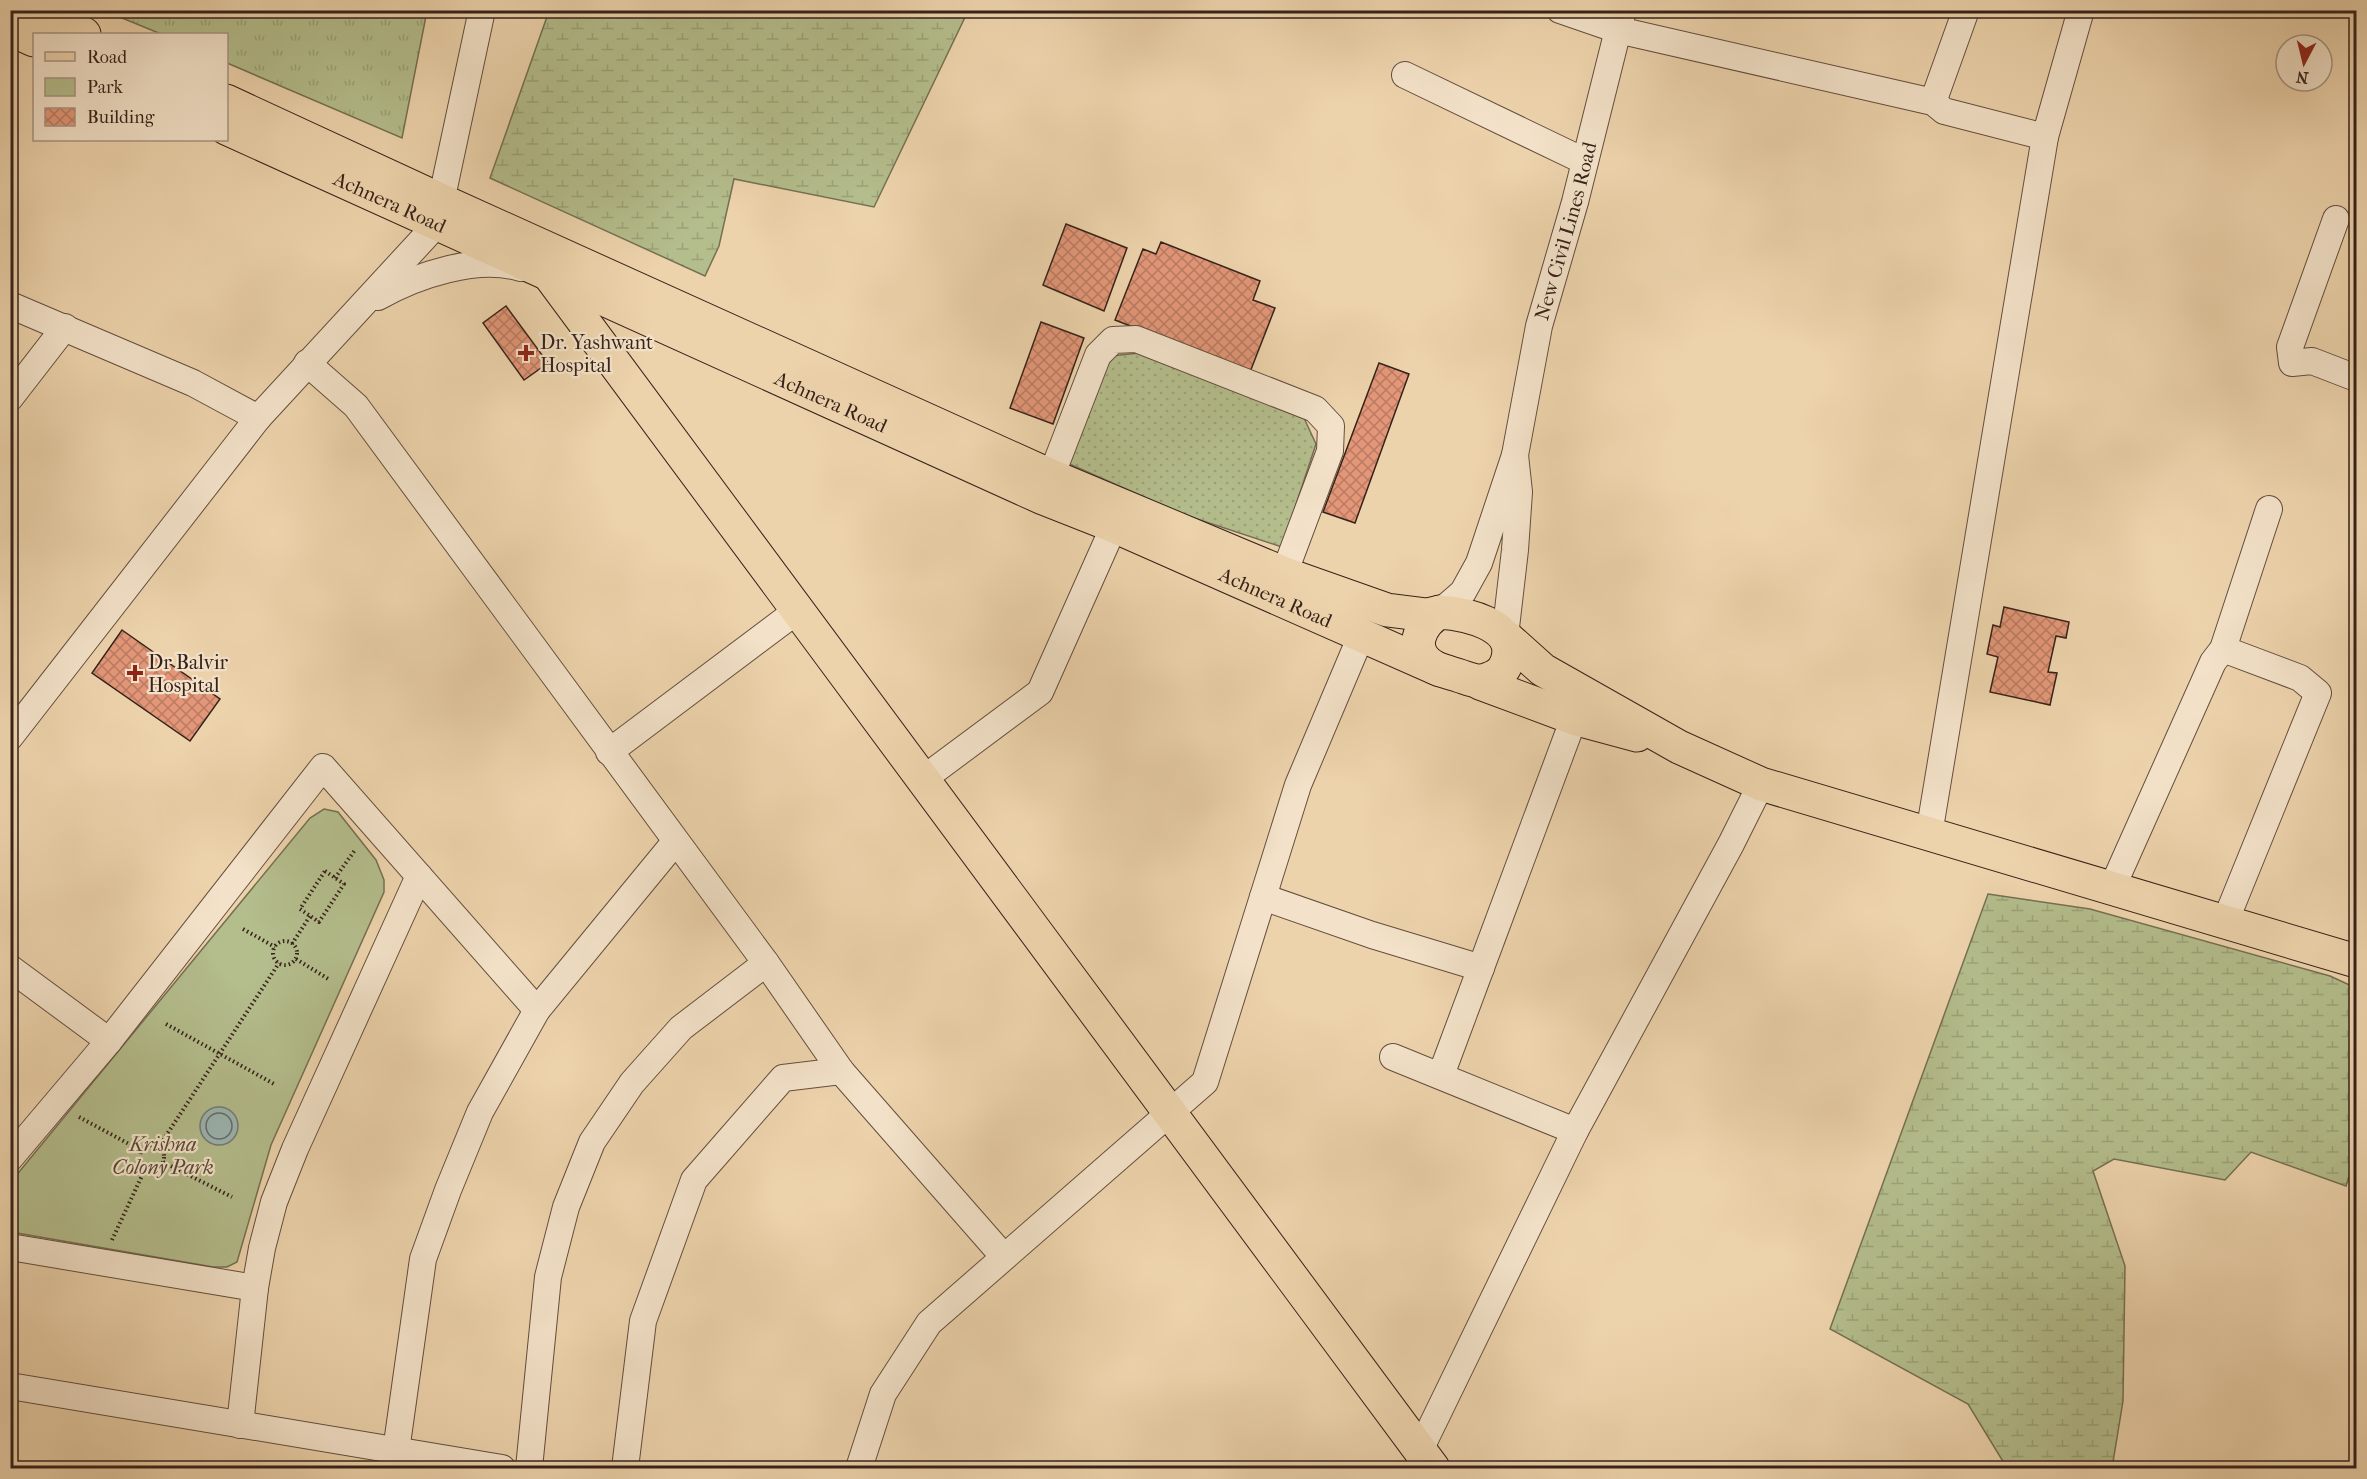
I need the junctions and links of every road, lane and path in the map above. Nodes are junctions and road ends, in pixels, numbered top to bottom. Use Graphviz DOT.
graph roads {
  1 [pos="33,10"];
  2 [pos="482,10"];
  3 [pos="1560,10"];
  4 [pos="1966,10"];
  5 [pos="2081,10"];
  6 [pos="1621,20"];
  7 [pos="10,29"];
  8 [pos="82,33"];
  9 [pos="33,40"];
  10 [pos="1405,75"];
  11 [pos="228,102"];
  12 [pos="1933,102"];
  13 [pos="228,129"];
  14 [pos="2045,138"];
  15 [pos="1584,160"];
  16 [pos="438,213"];
  17 [pos="2336,219"];
  18 [pos="550,276"];
  19 [pos="10,305"];
  20 [pos="357,309"];
  21 [pos="65,327"];
  22 [pos="307,363"];
  23 [pos="2356,378"];
  24 [pos="10,398"];
  25 [pos="258,418"];
  26 [pos="1515,455"];
  27 [pos="1047,487"];
  28 [pos="2269,509"];
  29 [pos="1114,526"];
  30 [pos="1280,586"];
  31 [pos="798,610"];
  32 [pos="1440,612"];
  33 [pos="1361,636"];
  34 [pos="1505,636"];
  35 [pos="2223,649"];
  36 [pos="1440,670"];
  37 [pos="1480,682"];
  38 [pos="1574,718"];
  39 [pos="10,737"];
  40 [pos="1679,747"];
  41 [pos="609,752"];
  42 [pos="923,779"];
  43 [pos="1761,784"];
  44 [pos="1929,834"];
  45 [pos="675,842"];
  46 [pos="354,850"];
  47 [pos="419,876"];
  48 [pos="335,878"];
  49 [pos="2112,888"];
  50 [pos="1263,897"];
  51 [pos="310,916"];
  52 [pos="2225,922"];
  53 [pos="243,928"];
  54 [pos="292,944"];
  55 [pos="275,947"];
  56 [pos="296,960"];
  57 [pos="2356,961"];
  58 [pos="279,963"];
  59 [pos="766,963"];
  60 [pos="10,968"];
  61 [pos="1481,968"];
  62 [pos="330,980"];
  63 [pos="537,1010"];
  64 [pos="166,1024"];
  65 [pos="109,1041"];
  66 [pos="220,1054"];
  67 [pos="1393,1057"];
  68 [pos="842,1071"];
  69 [pos="1441,1075"];
  70 [pos="276,1085"];
  71 [pos="1168,1114"];
  72 [pos="79,1117"];
  73 [pos="1575,1131"];
  74 [pos="158,1148"];
  75 [pos="142,1151"];
  76 [pos="10,1158"];
  77 [pos="163,1162"];
  78 [pos="146,1167"];
  79 [pos="232,1197"];
  80 [pos="112,1240"];
  81 [pos="10,1247"];
  82 [pos="1004,1257"];
  83 [pos="255,1288"];
  84 [pos="10,1386"];
  85 [pos="240,1425"];
  86 [pos="396,1451"];
  87 [pos="1426,1460"];
  88 [pos="502,1468"];
  89 [pos="529,1468"];
  90 [pos="625,1468"];
  91 [pos="859,1468"];
  1 -- 8 [label="main road"];
  2 -- 16 [label="street"];
  3 -- 6 [label="street"];
  4 -- 12 [label="street"];
  5 -- 14 [label="street"];
  6 -- 12 [label="street"];
  6 -- 15 [label="street, New Civil Lines Road"];
  7 -- 9 [label="main road"];
  10 -- 15 [label="street"];
  11 -- 16 [label="main road, Achnera Road"];
  12 -- 14 [label="street"];
  13 -- 16 [label="main road, Achnera Road"];
  14 -- 44 [label="street"];
  15 -- 26 [label="street, New Civil Lines Road"];
  16 -- 18 [label="main road, Achnera Road"];
  16 -- 20 [label="street"];
  16 -- 27 [label="main road, Achnera Road"];
  17 -- 23 [label="street"];
  18 -- 20 [label="street"];
  18 -- 27 [label="main road, Achnera Road"];
  18 -- 31 [label="main road"];
  19 -- 21 [label="street"];
  20 -- 22 [label="street"];
  21 -- 24 [label="street"];
  21 -- 25 [label="street"];
  22 -- 25 [label="street"];
  22 -- 41 [label="street"];
  25 -- 39 [label="street"];
  26 -- 32 [label="street"];
  26 -- 34 [label="street"];
  27 -- 29 [label="main road, Achnera Road"];
  27 -- 30 [label="main road, Achnera Road"];
  27 -- 30 [label="street"];
  28 -- 35 [label="street"];
  29 -- 30 [label="main road, Achnera Road"];
  29 -- 42 [label="street"];
  30 -- 32 [label="main road, Achnera Road"];
  30 -- 33 [label="main road, Achnera Road"];
  31 -- 41 [label="street"];
  31 -- 42 [label="main road"];
  32 -- 34 [label="main road"];
  32 -- 36 [label="main road"];
  33 -- 36 [label="main road, Achnera Road"];
  33 -- 50 [label="street"];
  34 -- 37 [label="main road"];
  34 -- 40 [label="main road"];
  35 -- 49 [label="street"];
  35 -- 52 [label="street"];
  36 -- 37 [label="main road"];
  37 -- 38 [label="main road"];
  38 -- 40 [label="main road"];
  38 -- 61 [label="street"];
  40 -- 43 [label="main road"];
  41 -- 45 [label="street"];
  42 -- 71 [label="main road"];
  43 -- 44 [label="main road"];
  43 -- 73 [label="street"];
  44 -- 49 [label="main road"];
  45 -- 59 [label="street"];
  45 -- 63 [label="street"];
  46 -- 48 [label="path"];
  47 -- 63 [label="street"];
  47 -- 65 [label="street"];
  47 -- 83 [label="street"];
  48 -- 51 [label="path"];
  48 -- 51 [label="path"];
  49 -- 52 [label="main road"];
  50 -- 61 [label="street"];
  50 -- 71 [label="street"];
  51 -- 54 [label="path"];
  52 -- 57 [label="main road"];
  53 -- 55 [label="path"];
  54 -- 55 [label="path"];
  54 -- 56 [label="path"];
  55 -- 58 [label="path"];
  56 -- 58 [label="path"];
  56 -- 62 [label="path"];
  58 -- 66 [label="path"];
  59 -- 68 [label="street"];
  59 -- 89 [label="street"];
  60 -- 65 [label="street"];
  61 -- 69 [label="street"];
  63 -- 86 [label="street"];
  64 -- 66 [label="path"];
  65 -- 76 [label="street"];
  66 -- 70 [label="path"];
  66 -- 74 [label="path"];
  67 -- 69 [label="street"];
  68 -- 82 [label="street"];
  68 -- 90 [label="street"];
  69 -- 73 [label="street"];
  71 -- 82 [label="street"];
  71 -- 87 [label="main road"];
  72 -- 75 [label="path"];
  73 -- 87 [label="street"];
  74 -- 75 [label="path"];
  74 -- 77 [label="path"];
  75 -- 78 [label="path"];
  77 -- 78 [label="path"];
  77 -- 79 [label="path"];
  78 -- 80 [label="path"];
  81 -- 83 [label="street"];
  82 -- 91 [label="street"];
  83 -- 85 [label="street"];
  84 -- 85 [label="street"];
  85 -- 86 [label="street"];
  86 -- 88 [label="street"];
}
